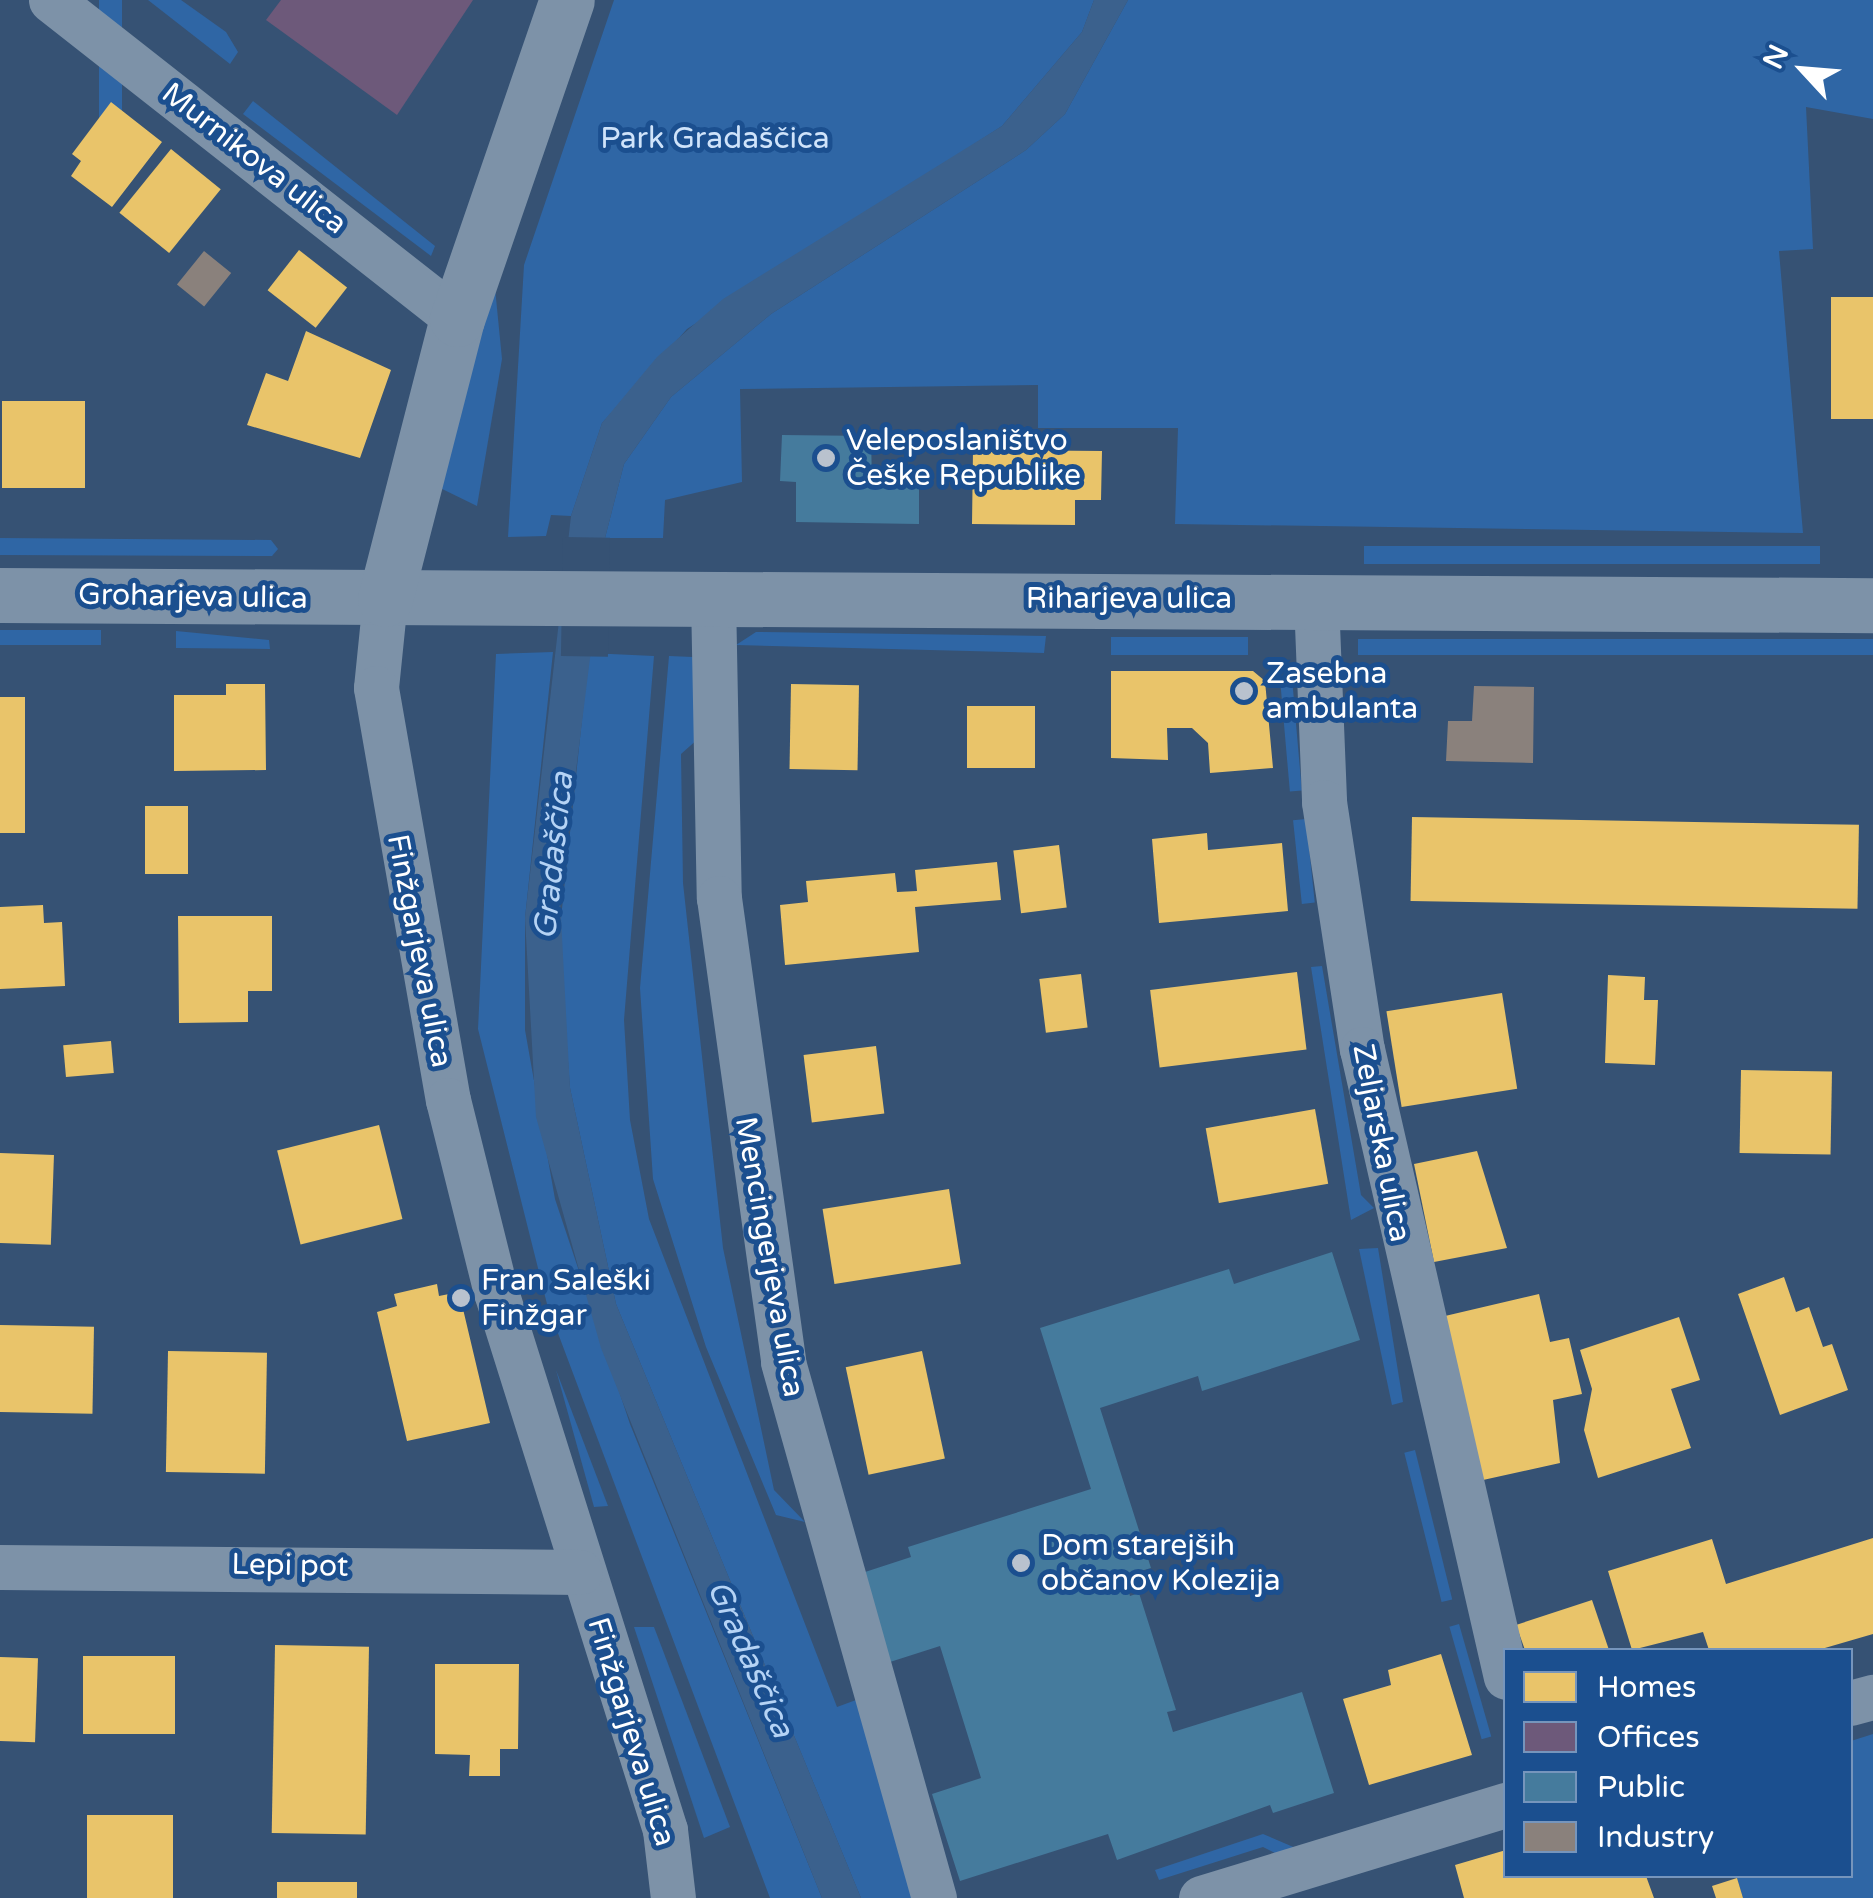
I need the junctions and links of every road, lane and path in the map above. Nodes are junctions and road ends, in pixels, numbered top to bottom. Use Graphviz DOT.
graph roads {
  1 [pos="51,0"];
  2 [pos="567,0"];
  3 [pos="456,319"];
  4 [pos="0,595"];
  5 [pos="713,597"];
  6 [pos="385,599"];
  7 [pos="1316,600"];
  8 [pos="1873,605"];
  9 [pos="0,1567"];
  10 [pos="580,1572"];
  11 [pos="1503,1664"];
  12 [pos="1503,1806"];
  13 [pos="673,1898"];
  14 [pos="934,1898"];
  15 [pos="1201,1898"];
  1 -- 3 [label="street, Murnikova ulica"];
  2 -- 3 [label="street, Finžgarjeva ulica"];
  3 -- 6 [label="street, Finžgarjeva ulica"];
  4 -- 6 [label="street, Groharjeva ulica"];
  5 -- 6 [label="street, Riharjeva ulica"];
  5 -- 7 [label="street, Riharjeva ulica"];
  5 -- 14 [label="street, Mencingerjeva ulica"];
  6 -- 10 [label="street, Finžgarjeva ulica"];
  7 -- 8 [label="street, Riharjeva ulica"];
  7 -- 11 [label="street, Zeljarska ulica"];
  9 -- 10 [label="street, Lepi pot"];
  10 -- 13 [label="street, Finžgarjeva ulica"];
  12 -- 15 [label="street"];
}
